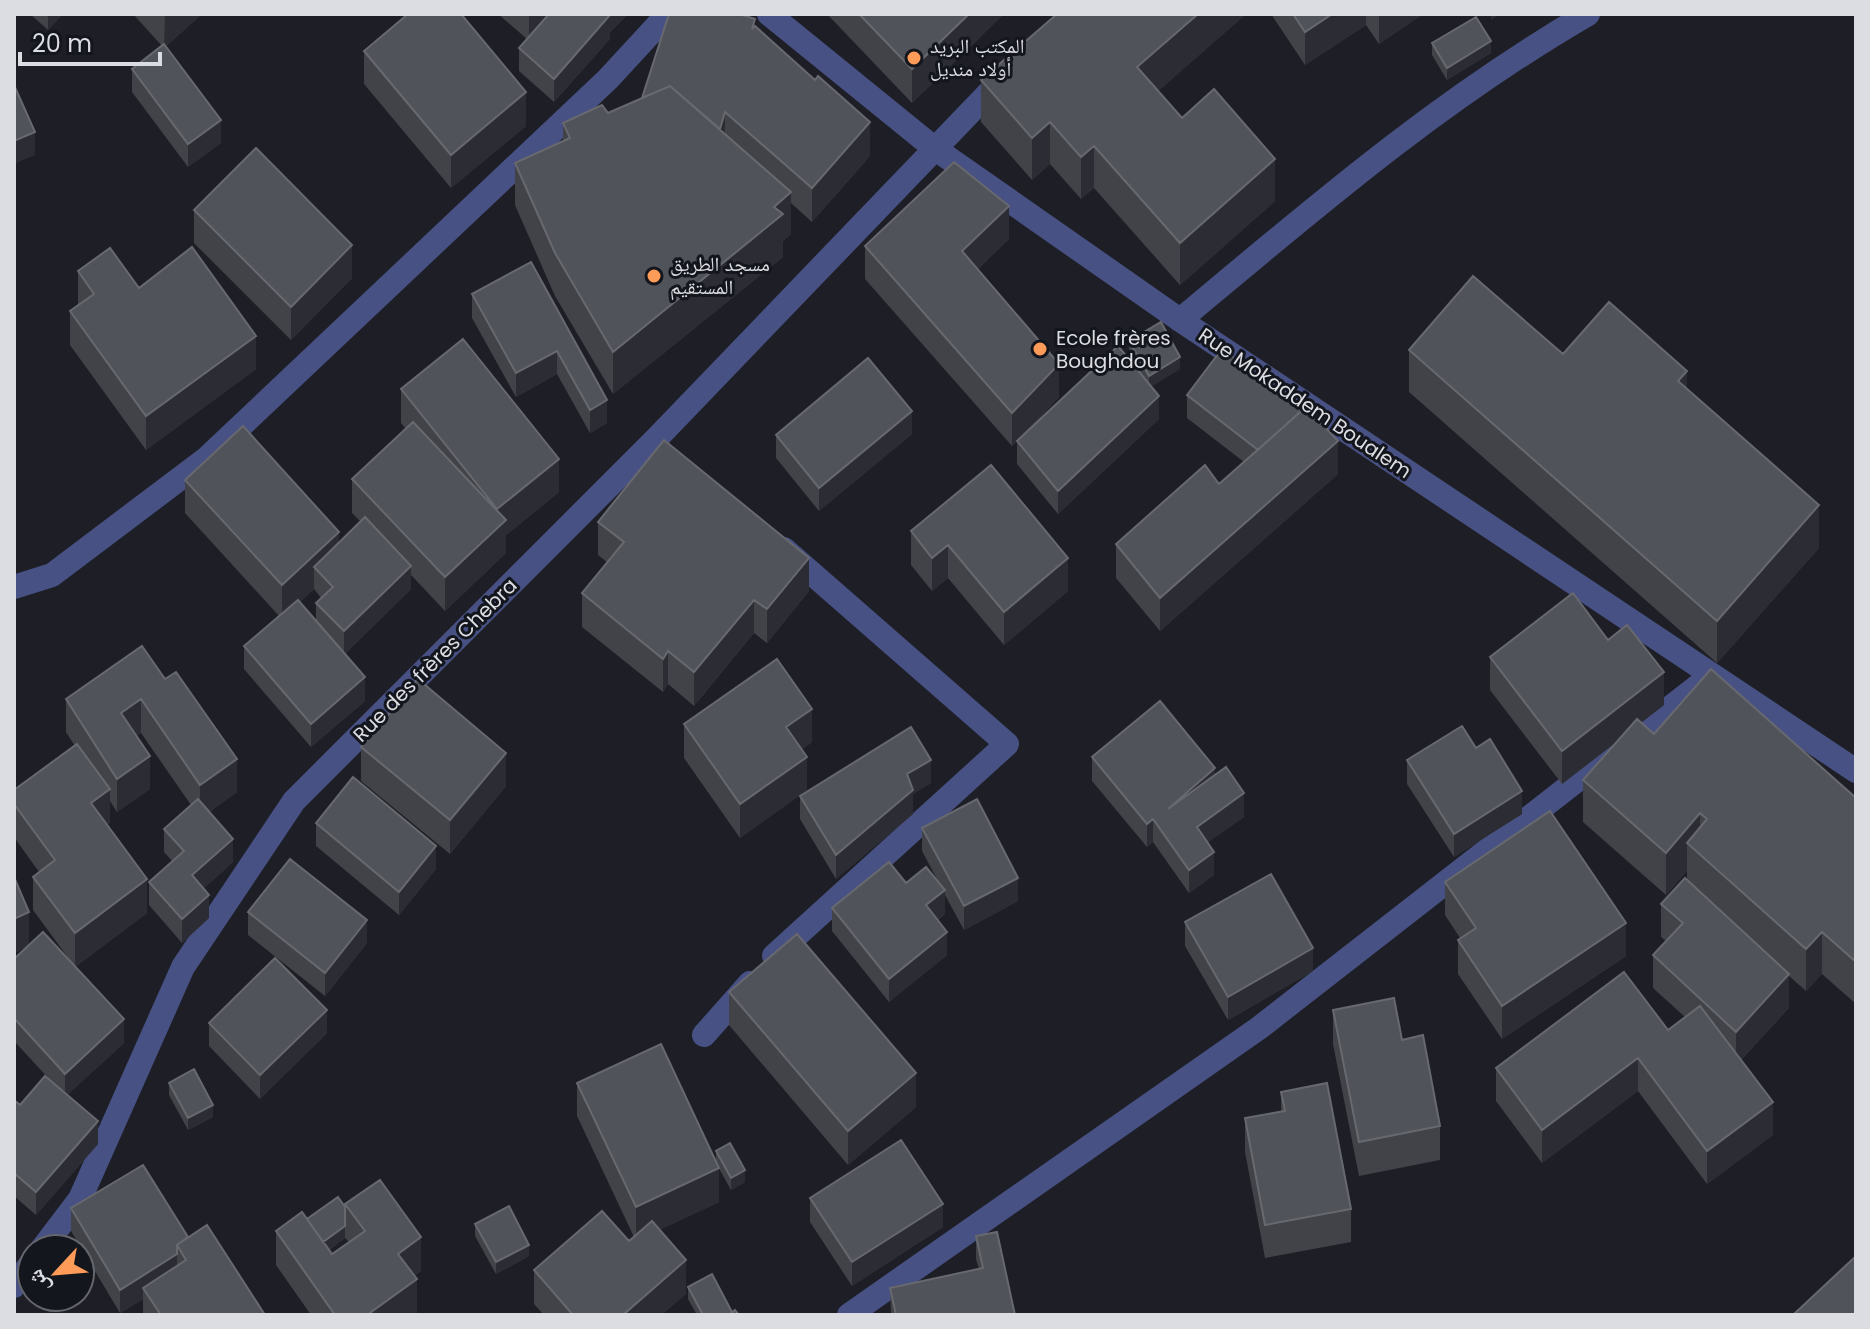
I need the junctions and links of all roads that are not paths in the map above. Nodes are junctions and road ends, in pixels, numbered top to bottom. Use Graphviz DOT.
graph roads {
  1 [pos="668,14"];
  2 [pos="769,14"];
  3 [pos="1588,14"];
  4 [pos="1021,59"];
  5 [pos="934,148"];
  6 [pos="1180,320"];
  7 [pos="657,438"];
  8 [pos="680,458"];
  9 [pos="762,530"];
  10 [pos="14,587"];
  11 [pos="1712,675"];
  12 [pos="1856,771"];
  13 [pos="704,1035"];
  14 [pos="54,1233"];
  15 [pos="849,1315"];
  1 -- 10 [label="street"];
  2 -- 5 [label="street, Rue Mokaddem Boualem"];
  3 -- 6 [label="street"];
  4 -- 5 [label="street, Rue des frères Chebra"];
  5 -- 6 [label="street, Rue Mokaddem Boualem"];
  5 -- 7 [label="street, Rue des frères Chebra"];
  6 -- 11 [label="street, Rue Mokaddem Boualem"];
  7 -- 8 [label="street"];
  7 -- 14 [label="street, Rue des frères Chebra"];
  9 -- 13 [label="street"];
  11 -- 12 [label="street, Rue Mokaddem Boualem"];
  11 -- 15 [label="street"];
}
